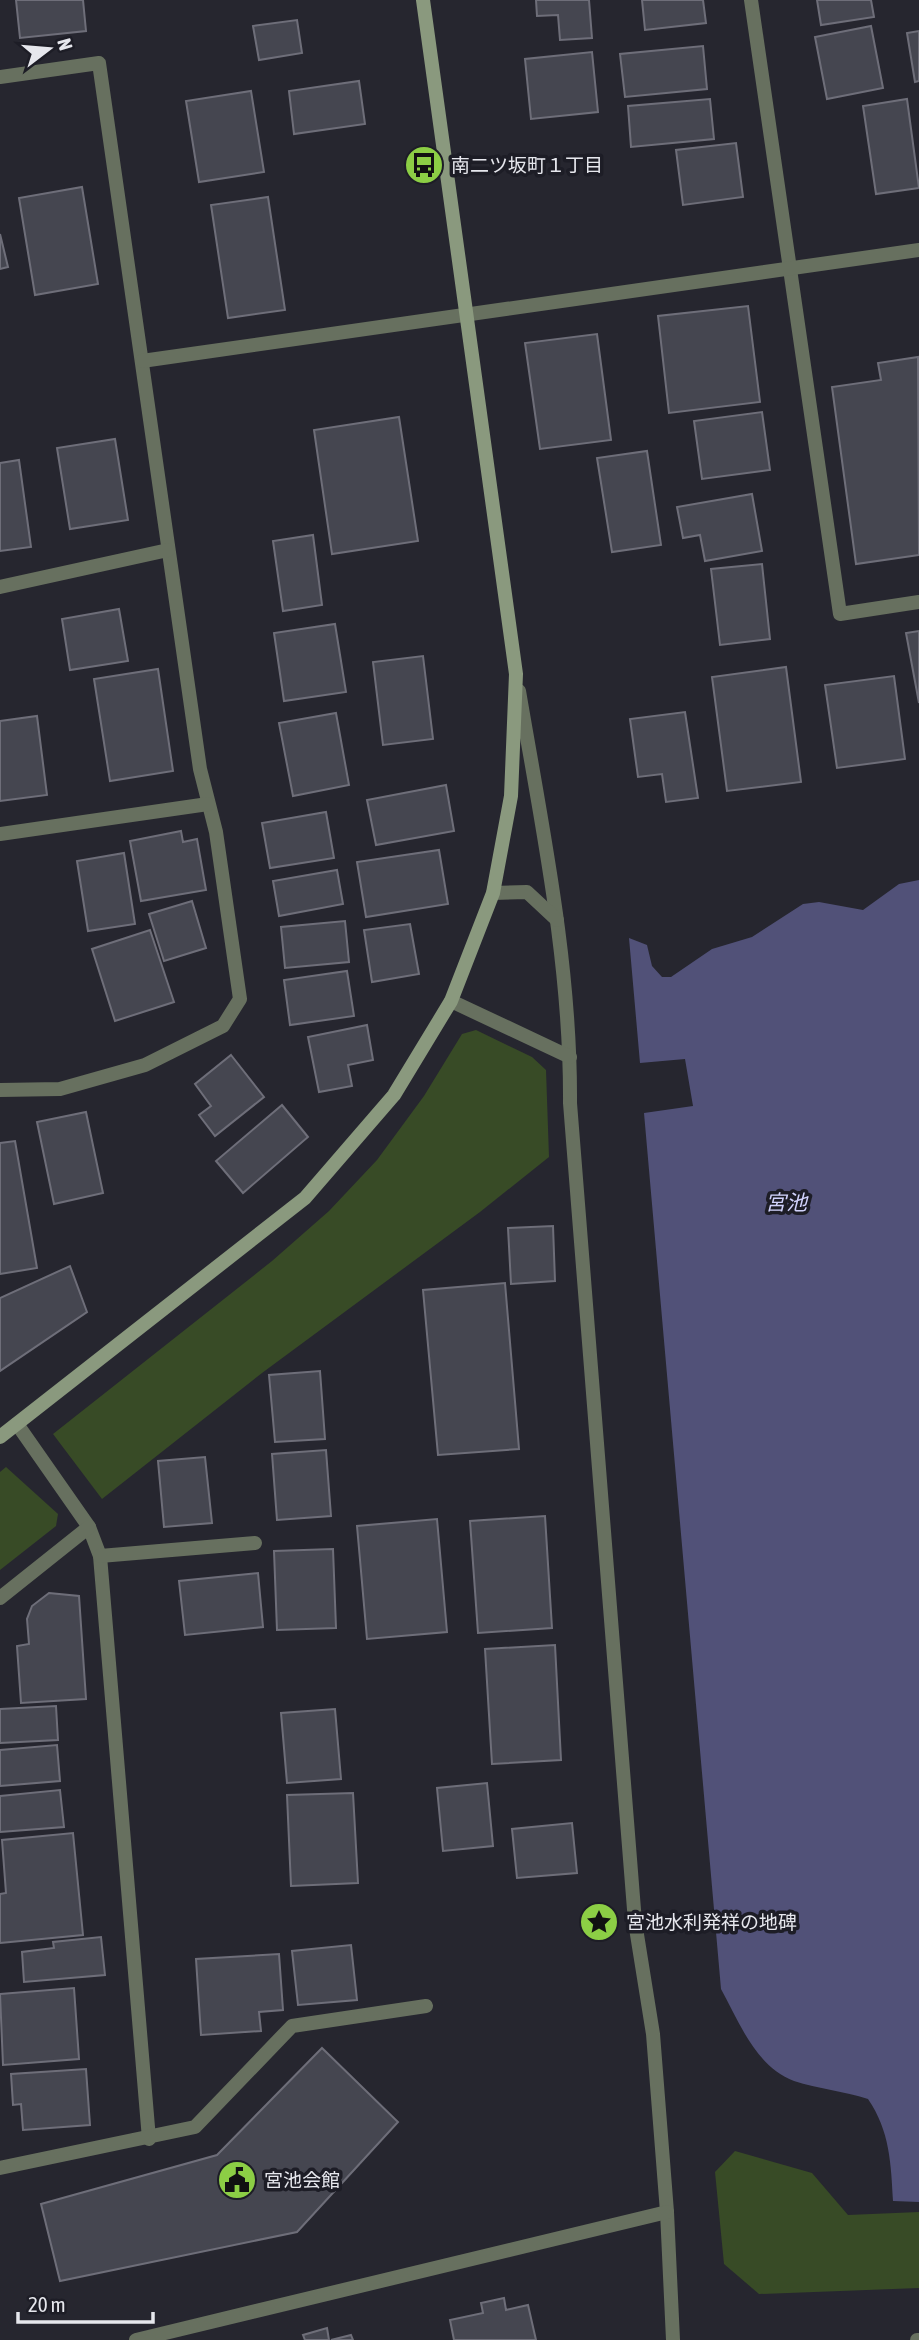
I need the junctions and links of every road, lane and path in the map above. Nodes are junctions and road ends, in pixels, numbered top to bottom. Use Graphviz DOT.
graph roads {
  1 [pos="423,0"];
  2 [pos="751,0"];
  3 [pos="0,77"];
  4 [pos="919,250"];
  5 [pos="790,268"];
  6 [pos="468,315"];
  7 [pos="142,361"];
  8 [pos="168,550"];
  9 [pos="0,587"];
  10 [pos="919,602"];
  11 [pos="516,674"];
  12 [pos="208,804"];
  13 [pos="0,834"];
  14 [pos="493,893"];
  15 [pos="557,920"];
  16 [pos="451,1000"];
  17 [pos="570,1058"];
  18 [pos="0,1090"];
  19 [pos="17,1424"];
  20 [pos="0,1437"];
  21 [pos="89,1527"];
  22 [pos="256,1543"];
  23 [pos="100,1556"];
  24 [pos="0,1598"];
  25 [pos="426,2006"];
  26 [pos="149,2139"];
  27 [pos="0,2168"];
  28 [pos="667,2212"];
  29 [pos="136,2340"];
  30 [pos="673,2340"];
  1 -- 6 [label="street"];
  2 -- 5 [label="street"];
  3 -- 7 [label="street"];
  4 -- 5 [label="street"];
  5 -- 6 [label="street"];
  5 -- 10 [label="street"];
  6 -- 7 [label="street"];
  6 -- 11 [label="street"];
  7 -- 8 [label="street"];
  8 -- 9 [label="street"];
  8 -- 12 [label="street"];
  11 -- 14 [label="street"];
  11 -- 15 [label="street"];
  12 -- 13 [label="street"];
  12 -- 18 [label="street"];
  14 -- 15 [label="street"];
  14 -- 16 [label="street"];
  15 -- 17 [label="street"];
  16 -- 17 [label="street"];
  16 -- 19 [label="street"];
  17 -- 28 [label="street"];
  19 -- 20 [label="street"];
  19 -- 21 [label="street"];
  21 -- 23 [label="street"];
  21 -- 24 [label="street"];
  22 -- 23 [label="street"];
  23 -- 26 [label="street"];
  25 -- 26 [label="street"];
  26 -- 27 [label="street"];
  28 -- 29 [label="street"];
  28 -- 30 [label="street"];
}
